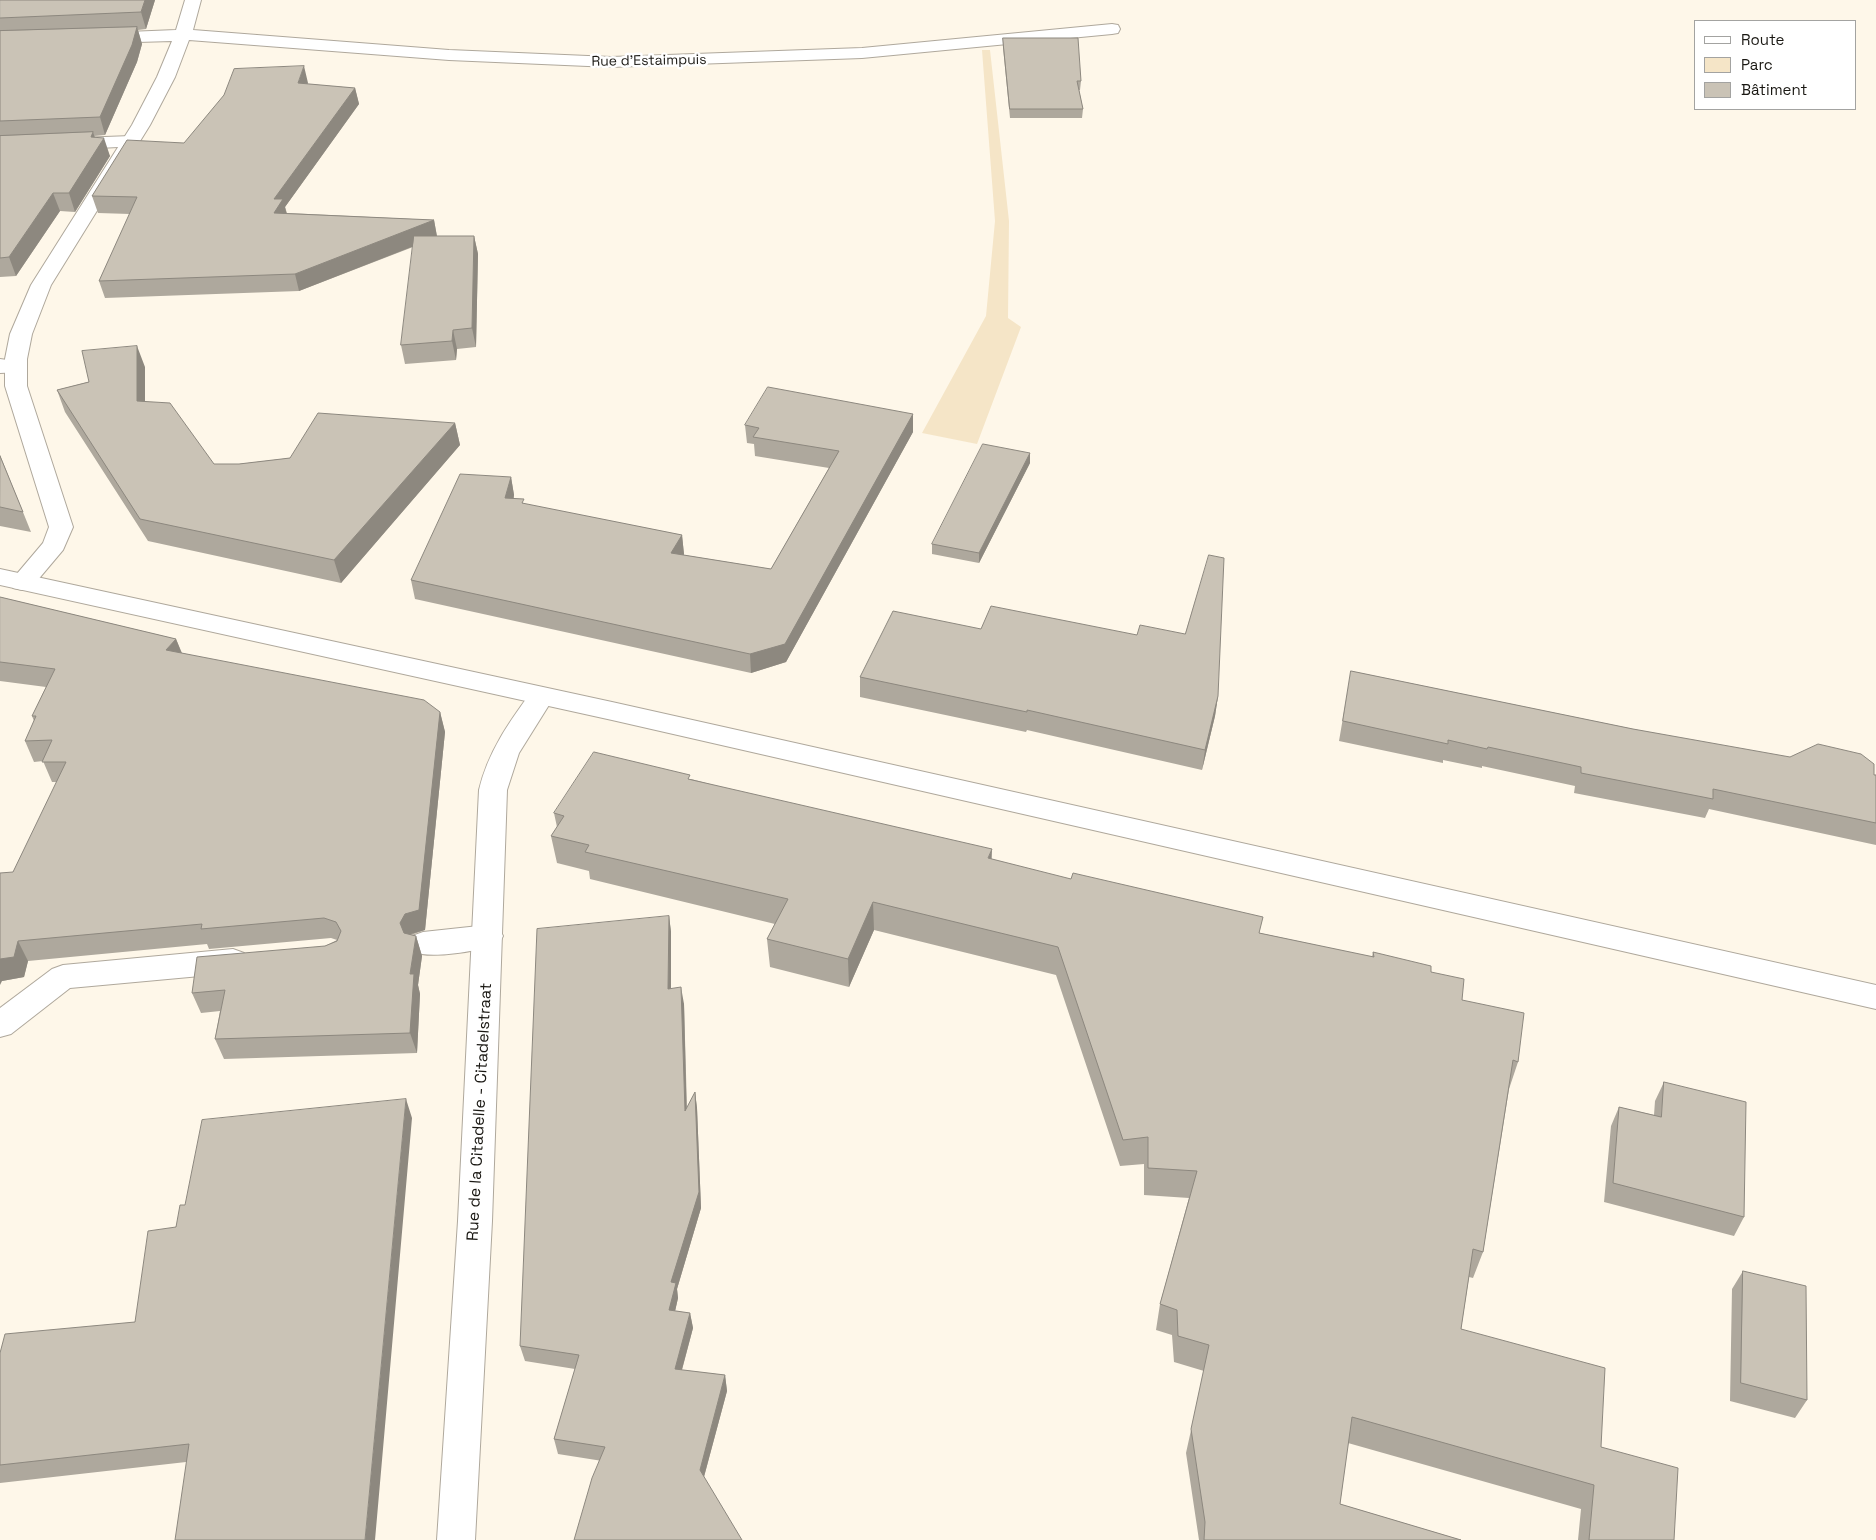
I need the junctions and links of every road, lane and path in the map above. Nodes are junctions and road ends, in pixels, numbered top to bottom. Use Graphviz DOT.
graph roads {
  1 [pos="193,0"];
  2 [pos="1112,29"];
  3 [pos="185,35"];
  4 [pos="88,39"];
  5 [pos="131,142"];
  6 [pos="0,147"];
  7 [pos="7,367"];
  8 [pos="11,580"];
  9 [pos="541,697"];
  10 [pos="488,936"];
  11 [pos="423,944"];
  12 [pos="262,959"];
  13 [pos="1876,997"];
  14 [pos="0,1025"];
  15 [pos="456,1540"];
  1 -- 3 [label="street"];
  2 -- 3 [label="street, Rue d'Estaimpuis"];
  3 -- 4 [label="street, Rue d'Estaimpuis"];
  3 -- 5 [label="street"];
  5 -- 6 [label="street"];
  5 -- 7 [label="street"];
  7 -- 8 [label="street"];
  8 -- 9 [label="street"];
  9 -- 10 [label="street, Rue de la Citadelle - Citadelstraat"];
  9 -- 13 [label="street"];
  10 -- 11 [label="street"];
  10 -- 15 [label="street, Rue de la Citadelle - Citadelstraat"];
  12 -- 14 [label="street"];
}
